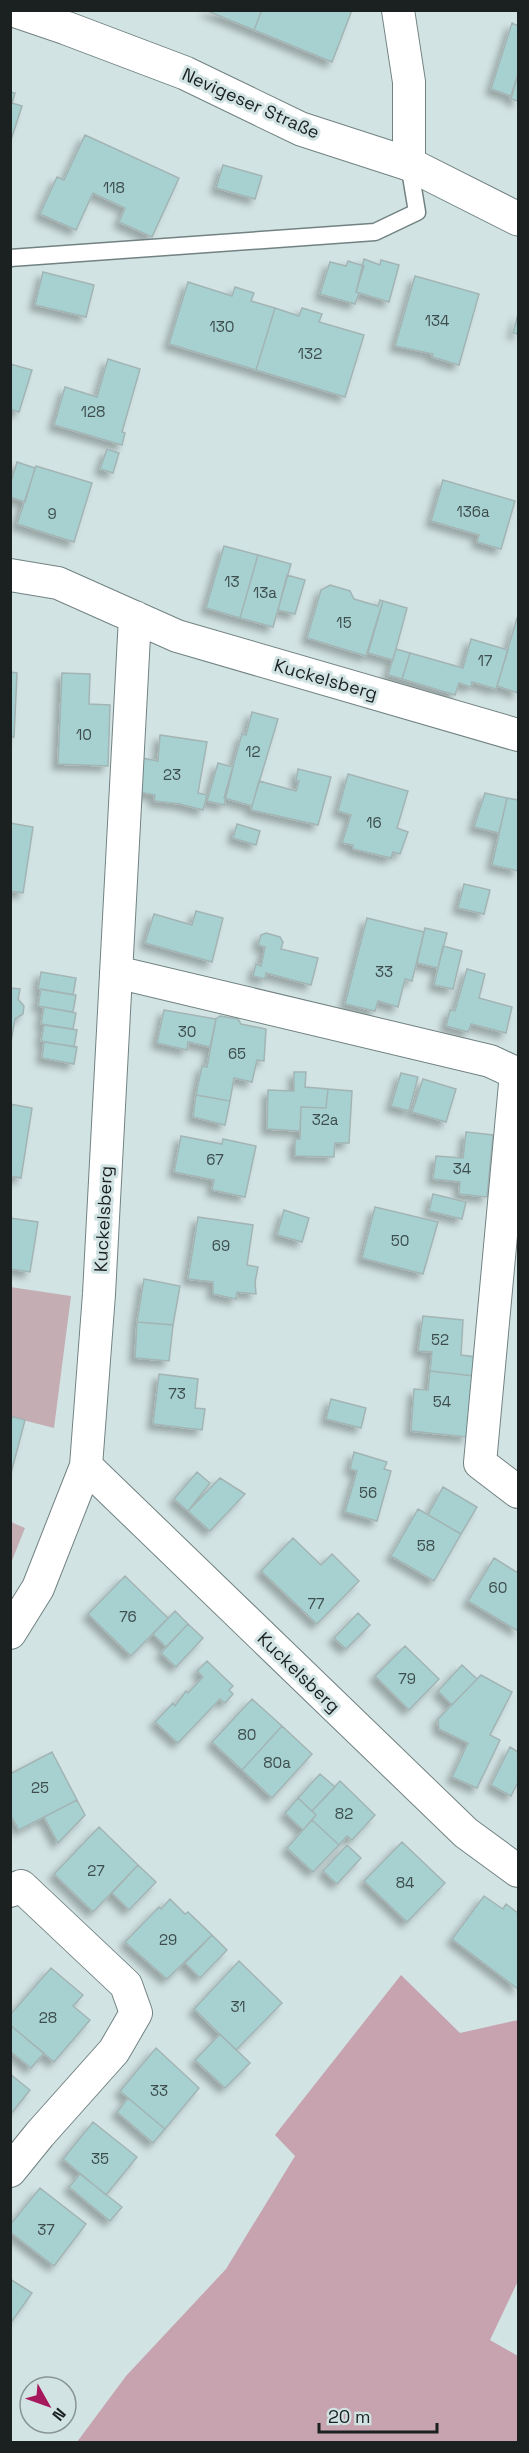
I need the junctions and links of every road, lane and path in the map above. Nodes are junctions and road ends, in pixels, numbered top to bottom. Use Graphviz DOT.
graph roads {
  1 [pos="13,10"];
  2 [pos="398,10"];
  3 [pos="410,164"];
  4 [pos="519,219"];
  5 [pos="10,258"];
  6 [pos="10,575"];
  7 [pos="135,617"];
  8 [pos="519,735"];
  9 [pos="116,972"];
  10 [pos="517,1073"];
  11 [pos="86,1466"];
  12 [pos="519,1492"];
  13 [pos="10,1633"];
  14 [pos="519,1872"];
  15 [pos="10,1891"];
  16 [pos="10,2171"];
  1 -- 3 [label="main road, Nevigeser Straße"];
  2 -- 3 [label="street"];
  3 -- 4 [label="main road, Nevigeser Straße"];
  3 -- 5 [label="lane"];
  6 -- 7 [label="street, Kuckelsberg"];
  7 -- 8 [label="street, Kuckelsberg"];
  7 -- 9 [label="street, Kuckelsberg"];
  9 -- 10 [label="street"];
  9 -- 11 [label="street, Kuckelsberg"];
  10 -- 12 [label="street"];
  11 -- 13 [label="street, Kuckelsberg"];
  11 -- 14 [label="street, Kuckelsberg"];
  15 -- 16 [label="street"];
}
